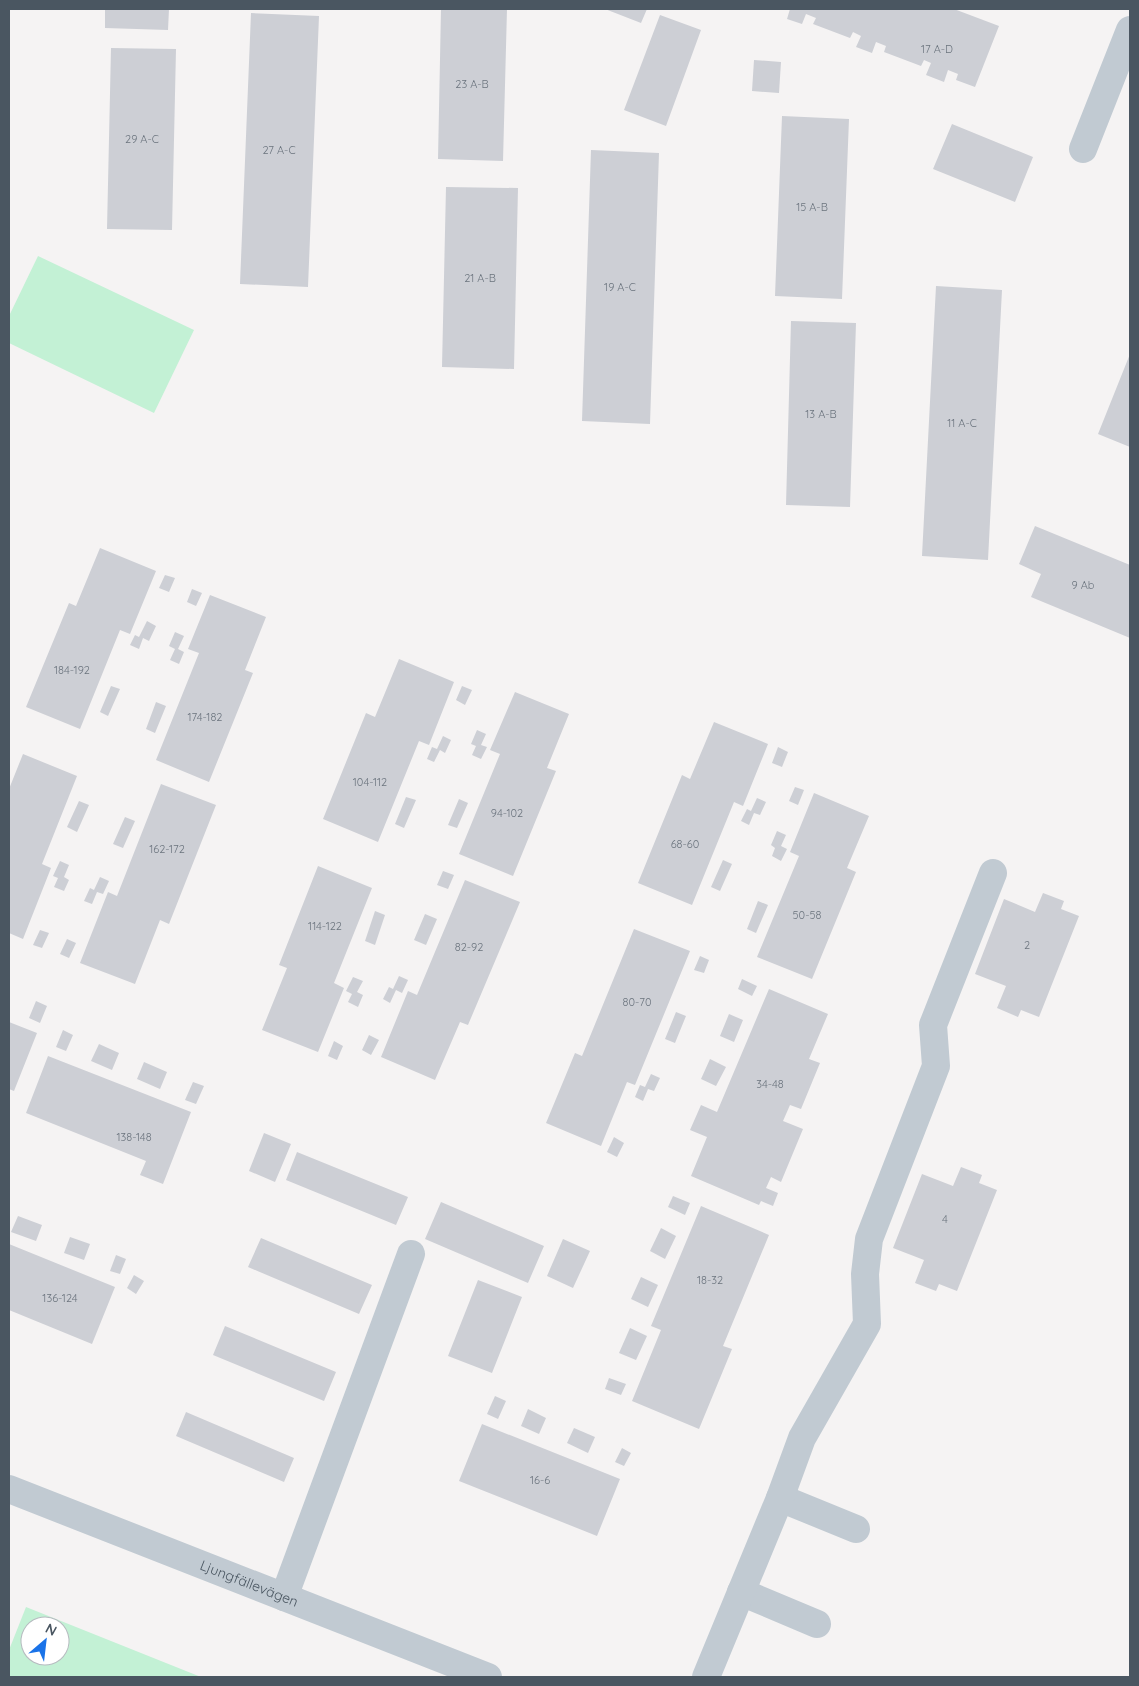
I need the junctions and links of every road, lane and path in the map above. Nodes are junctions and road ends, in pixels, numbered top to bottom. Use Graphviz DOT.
graph roads {
  1 [pos="1130,30"];
  2 [pos="1083,149"];
  3 [pos="993,873"];
  4 [pos="411,1254"];
  5 [pos="9,1489"];
  6 [pos="780,1498"];
  7 [pos="856,1529"];
  8 [pos="741,1592"];
  9 [pos="284,1597"];
  10 [pos="817,1624"];
  11 [pos="488,1677"];
  12 [pos="706,1677"];
  1 -- 2 [label="street"];
  3 -- 6 [label="street"];
  4 -- 9 [label="street"];
  5 -- 9 [label="street, Ljungfällevägen"];
  6 -- 7 [label="street"];
  6 -- 8 [label="street"];
  8 -- 10 [label="street"];
  8 -- 12 [label="street"];
  9 -- 11 [label="street, Ljungfällevägen"];
}
